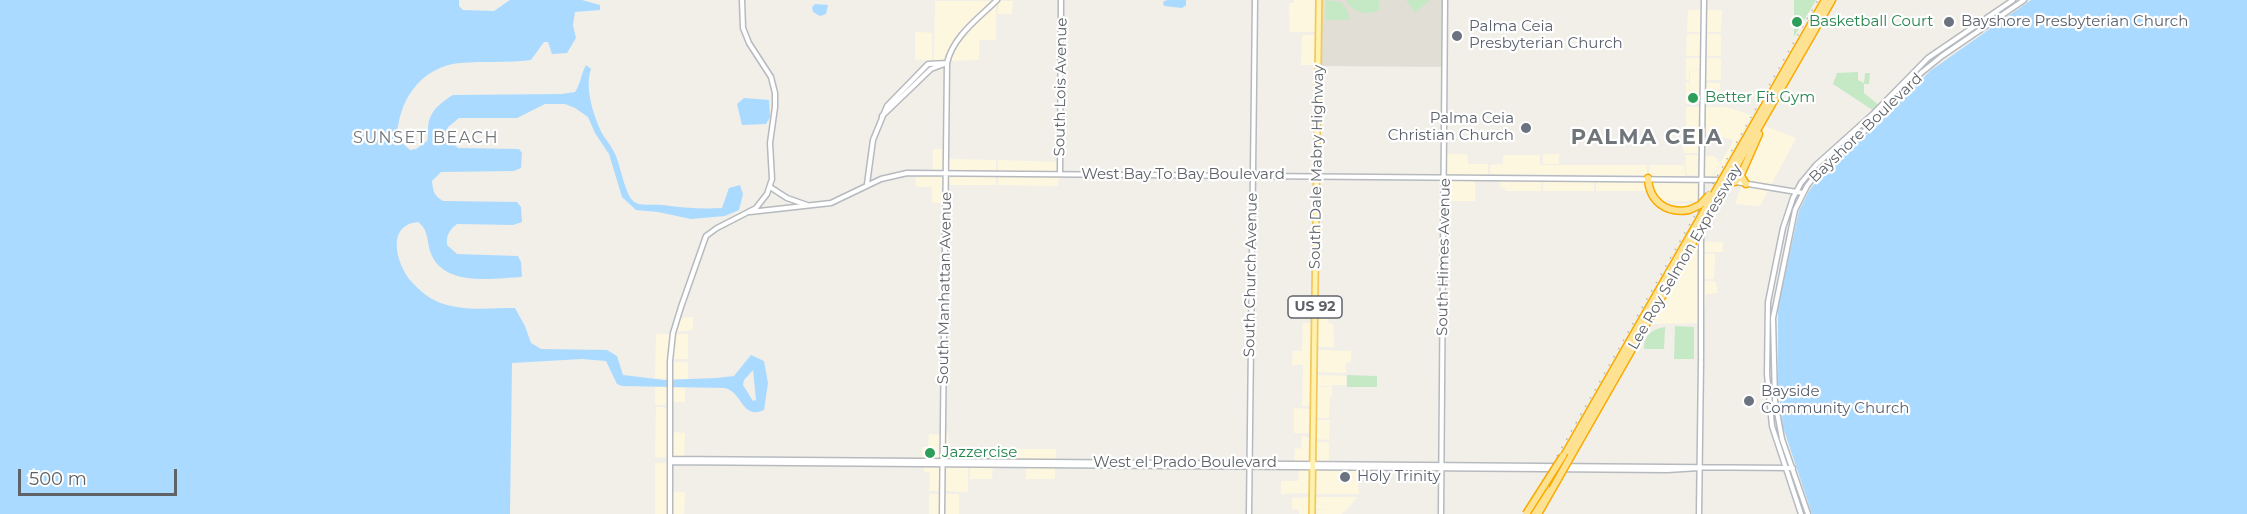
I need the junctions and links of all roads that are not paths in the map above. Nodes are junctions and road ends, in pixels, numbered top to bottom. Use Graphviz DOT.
graph roads {
  1 [pos="742,0"];
  2 [pos="997,0"];
  3 [pos="1061,0"];
  4 [pos="1255,0"];
  5 [pos="1319,0"];
  6 [pos="1446,0"];
  7 [pos="1704,0"];
  8 [pos="1825,0"];
  9 [pos="1832,0"];
  10 [pos="2013,0"];
  11 [pos="2024,0"];
  12 [pos="947,63"];
  13 [pos="932,65"];
  14 [pos="947,72"];
  15 [pos="1772,105"];
  16 [pos="1729,172"];
  17 [pos="946,173"];
  18 [pos="1060,174"];
  19 [pos="1252,175"];
  20 [pos="1317,176"];
  21 [pos="1741,176"];
  22 [pos="1445,177"];
  23 [pos="1651,178"];
  24 [pos="1702,178"];
  25 [pos="1736,182"];
  26 [pos="867,184"];
  27 [pos="1746,184"];
  28 [pos="770,187"];
  29 [pos="1797,191"];
  30 [pos="1803,193"];
  31 [pos="812,206"];
  32 [pos="750,212"];
  33 [pos="1566,456"];
  34 [pos="670,460"];
  35 [pos="943,463"];
  36 [pos="1249,465"];
  37 [pos="1313,466"];
  38 [pos="1442,467"];
  39 [pos="1700,468"];
  40 [pos="1792,468"];
  41 [pos="1786,469"];
  42 [pos="1554,479"];
  43 [pos="669,514"];
  44 [pos="942,514"];
  45 [pos="1249,514"];
  46 [pos="1312,514"];
  47 [pos="1441,514"];
  48 [pos="1526,514"];
  49 [pos="1531,514"];
  50 [pos="1540,514"];
  51 [pos="1699,514"];
  52 [pos="1801,514"];
  53 [pos="1808,514"];
  1 -- 28 [label="street"];
  2 -- 12 [label="street"];
  3 -- 18 [label="street, South Lois Avenue"];
  4 -- 19 [label="street, South Church Avenue"];
  5 -- 20 [label="main road, South Dale Mabry Highway / US 92"];
  6 -- 22 [label="street, South Himes Avenue"];
  7 -- 24 [label="street"];
  8 -- 16 [label="highway, Lee Roy Selmon Expressway"];
  9 -- 15 [label="highway, Lee Roy Selmon Expressway"];
  10 -- 29 [label="street, Bayshore Boulevard"];
  11 -- 30 [label="street, Bayshore Boulevard"];
  12 -- 13 [label="street"];
  12 -- 14 [label="street, South Manhattan Avenue"];
  13 -- 14 [label="street"];
  13 -- 26 [label="street"];
  14 -- 17 [label="street, South Manhattan Avenue"];
  15 -- 16 [label="highway, Lee Roy Selmon Expressway"];
  15 -- 21 [label="highway"];
  16 -- 23 [label="highway, bridge"];
  16 -- 33 [label="highway, Lee Roy Selmon Expressway, bridge"];
  16 -- 33 [label="highway, Lee Roy Selmon Expressway, bridge"];
  17 -- 18 [label="street, West Bay To Bay Boulevard"];
  17 -- 26 [label="street, West Bay To Bay Boulevard"];
  17 -- 35 [label="street, South Manhattan Avenue"];
  18 -- 19 [label="street, West Bay To Bay Boulevard"];
  19 -- 20 [label="street, West Bay To Bay Boulevard"];
  19 -- 36 [label="street, South Church Avenue"];
  20 -- 22 [label="street, West Bay To Bay Boulevard"];
  20 -- 37 [label="main road, South Dale Mabry Highway / US 92"];
  21 -- 25 [label="highway"];
  21 -- 27 [label="highway"];
  22 -- 23 [label="street, West Bay To Bay Boulevard"];
  22 -- 38 [label="street, South Himes Avenue"];
  23 -- 24 [label="street, West Bay To Bay Boulevard"];
  24 -- 25 [label="street, West Bay To Bay Boulevard"];
  24 -- 39 [label="street"];
  25 -- 27 [label="street, West Bay To Bay Boulevard"];
  26 -- 31 [label="street, West Bay To Bay Boulevard"];
  27 -- 29 [label="street, West Bay To Bay Boulevard"];
  28 -- 31 [label="street"];
  28 -- 32 [label="street"];
  29 -- 30 [label="street, West Bay To Bay Boulevard"];
  29 -- 41 [label="street, Bayshore Boulevard"];
  30 -- 40 [label="street, Bayshore Boulevard"];
  31 -- 32 [label="street, West Bay To Bay Boulevard"];
  32 -- 34 [label="street"];
  33 -- 42 [label="highway, Lee Roy Selmon Expressway, bridge"];
  33 -- 48 [label="highway, bridge"];
  34 -- 35 [label="street, West el Prado Boulevard"];
  34 -- 43 [label="street"];
  35 -- 36 [label="street, West el Prado Boulevard"];
  35 -- 44 [label="street, South Manhattan Avenue"];
  36 -- 37 [label="street, West el Prado Boulevard"];
  36 -- 45 [label="street, South Church Avenue"];
  37 -- 38 [label="street, West el Prado Boulevard"];
  37 -- 46 [label="main road, South Dale Mabry Highway / US 92"];
  38 -- 39 [label="street, West el Prado Boulevard"];
  38 -- 47 [label="street, South Himes Avenue"];
  39 -- 41 [label="street, West el Prado Boulevard"];
  39 -- 51 [label="street"];
  40 -- 41 [label="street, West el Prado Boulevard"];
  40 -- 53 [label="street, Bayshore Boulevard"];
  41 -- 52 [label="street, Bayshore Boulevard"];
  42 -- 49 [label="highway, Lee Roy Selmon Expressway"];
  42 -- 50 [label="highway, Lee Roy Selmon Expressway"];
}
